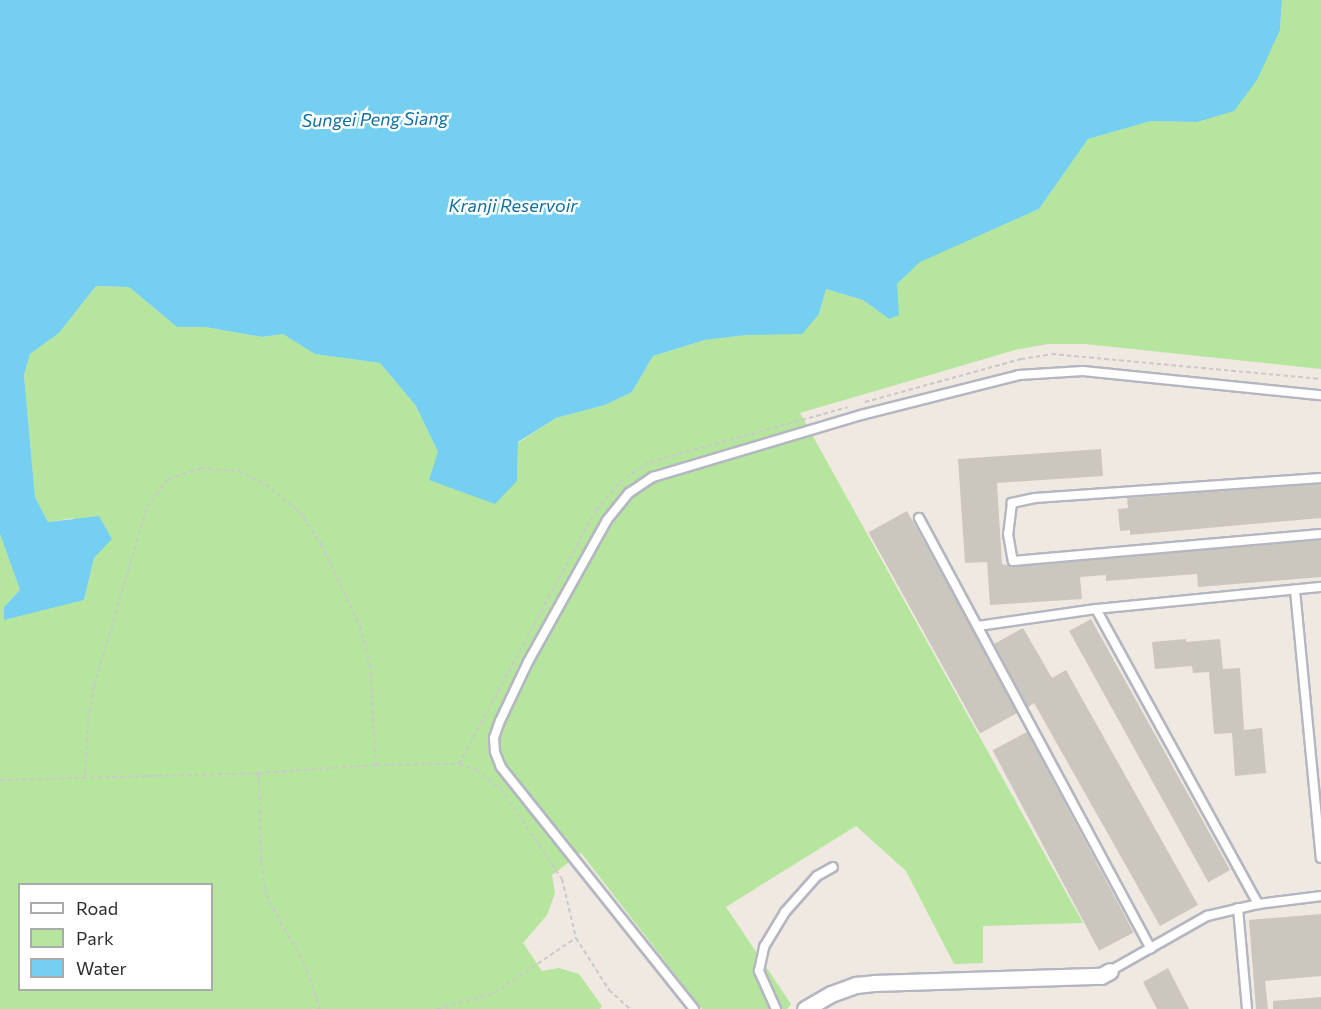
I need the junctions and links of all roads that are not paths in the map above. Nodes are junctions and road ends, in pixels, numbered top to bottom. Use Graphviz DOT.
graph roads {
  1 [pos="1321,395"];
  2 [pos="1321,478"];
  3 [pos="919,518"];
  4 [pos="1321,534"];
  5 [pos="1321,587"];
  6 [pos="1295,590"];
  7 [pos="1096,609"];
  8 [pos="978,626"];
  9 [pos="1321,858"];
  10 [pos="833,867"];
  11 [pos="1321,896"];
  12 [pos="1258,904"];
  13 [pos="1238,908"];
  14 [pos="1151,948"];
  15 [pos="1110,971"];
  16 [pos="694,1009"];
  17 [pos="776,1009"];
  18 [pos="805,1009"];
  19 [pos="1247,1009"];
  1 -- 16 [label="lane"];
  2 -- 4 [label="lane"];
  3 -- 8 [label="lane"];
  5 -- 6 [label="lane"];
  6 -- 7 [label="lane"];
  6 -- 9 [label="lane"];
  7 -- 8 [label="lane"];
  7 -- 12 [label="lane"];
  8 -- 14 [label="lane"];
  10 -- 17 [label="lane"];
  11 -- 12 [label="lane"];
  12 -- 13 [label="lane"];
  13 -- 14 [label="lane"];
  13 -- 19 [label="lane"];
  14 -- 15 [label="lane"];
  15 -- 18 [label="street"];
}
